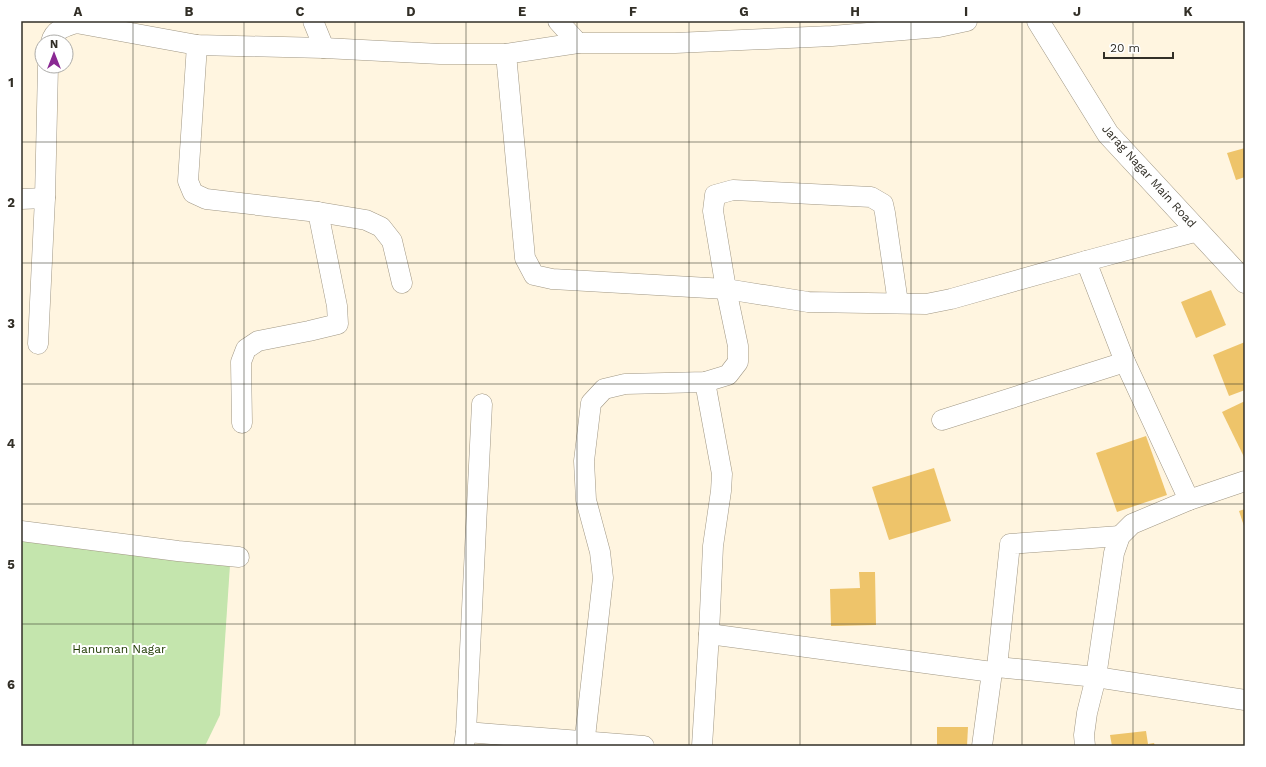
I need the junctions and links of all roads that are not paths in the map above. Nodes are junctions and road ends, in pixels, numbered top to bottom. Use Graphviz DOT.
graph roads {
  1 [pos="313,21"];
  2 [pos="558,21"];
  3 [pos="967,21"];
  4 [pos="1038,21"];
  5 [pos="56,34"];
  6 [pos="578,43"];
  7 [pos="197,44"];
  8 [pos="324,48"];
  9 [pos="506,54"];
  10 [pos="48,74"];
  11 [pos="45,198"];
  12 [pos="21,200"];
  13 [pos="318,212"];
  14 [pos="1198,231"];
  15 [pos="1086,261"];
  16 [pos="1245,282"];
  17 [pos="402,284"];
  18 [pos="726,289"];
  19 [pos="898,303"];
  20 [pos="38,344"];
  21 [pos="1126,362"];
  22 [pos="704,382"];
  23 [pos="482,404"];
  24 [pos="942,420"];
  25 [pos="242,423"];
  26 [pos="1245,481"];
  27 [pos="1189,500"];
  28 [pos="21,531"];
  29 [pos="1120,536"];
  30 [pos="239,557"];
  31 [pos="709,634"];
  32 [pos="995,670"];
  33 [pos="1096,678"];
  34 [pos="1245,700"];
  35 [pos="465,739"];
  36 [pos="584,744"];
  37 [pos="644,746"];
  38 [pos="702,746"];
  39 [pos="982,746"];
  40 [pos="1085,746"];
  1 -- 8 [label="street"];
  2 -- 6 [label="street"];
  3 -- 6 [label="street"];
  4 -- 14 [label="street, Jarag Nagar Main Road"];
  5 -- 7 [label="street"];
  6 -- 9 [label="street"];
  7 -- 8 [label="street"];
  7 -- 13 [label="street"];
  8 -- 9 [label="street"];
  9 -- 18 [label="street"];
  10 -- 11 [label="street"];
  11 -- 12 [label="street"];
  11 -- 20 [label="street"];
  13 -- 17 [label="street"];
  13 -- 25 [label="street"];
  14 -- 15 [label="street"];
  14 -- 16 [label="street, Jarag Nagar Main Road"];
  15 -- 19 [label="street"];
  15 -- 21 [label="street"];
  18 -- 19 [label="street"];
  18 -- 19 [label="street"];
  18 -- 22 [label="street"];
  21 -- 24 [label="street"];
  21 -- 27 [label="street"];
  22 -- 31 [label="street"];
  22 -- 36 [label="street"];
  23 -- 35 [label="street"];
  26 -- 27 [label="street"];
  27 -- 29 [label="street"];
  28 -- 30 [label="street"];
  29 -- 32 [label="street"];
  29 -- 33 [label="street"];
  31 -- 32 [label="street"];
  31 -- 38 [label="street"];
  32 -- 33 [label="street"];
  32 -- 39 [label="street"];
  33 -- 34 [label="street"];
  33 -- 40 [label="street"];
  35 -- 36 [label="street"];
  36 -- 37 [label="street"];
}
